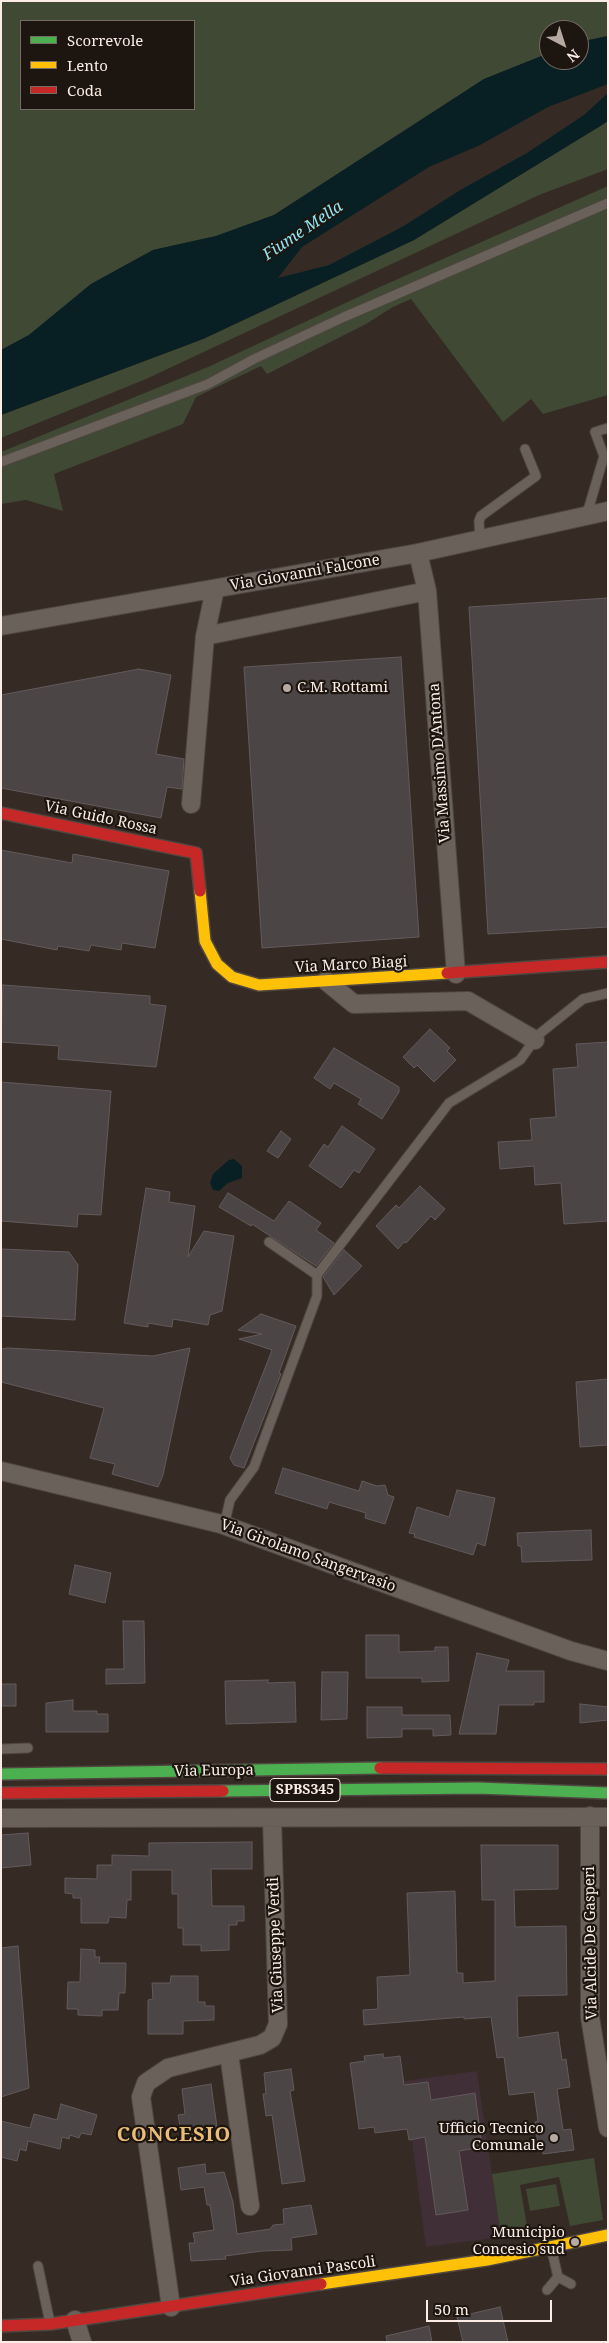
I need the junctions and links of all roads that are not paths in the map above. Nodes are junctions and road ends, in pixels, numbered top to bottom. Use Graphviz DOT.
graph roads {
  1 [pos="608,203"];
  2 [pos="608,428"];
  3 [pos="525,449"];
  4 [pos="606,458"];
  5 [pos="1,462"];
  6 [pos="608,511"];
  7 [pos="583,517"];
  8 [pos="480,540"];
  9 [pos="418,553"];
  10 [pos="215,589"];
  11 [pos="427,591"];
  12 [pos="1,626"];
  13 [pos="205,636"];
  14 [pos="191,804"];
  15 [pos="1,813"];
  16 [pos="196,853"];
  17 [pos="608,962"];
  18 [pos="456,974"];
  19 [pos="326,981"];
  20 [pos="608,993"];
  21 [pos="535,1040"];
  22 [pos="269,1242"];
  23 [pos="317,1276"];
  24 [pos="1,1471"];
  25 [pos="224,1526"];
  26 [pos="608,1661"];
  27 [pos="28,1748"];
  28 [pos="1,1749"];
  29 [pos="608,1769"];
  30 [pos="1,1774"];
  31 [pos="478,1788"];
  32 [pos="214,1790"];
  33 [pos="1,1793"];
  34 [pos="608,1793"];
  35 [pos="590,1816"];
  36 [pos="478,1817"];
  37 [pos="608,1817"];
  38 [pos="1,1818"];
  39 [pos="215,1818"];
  40 [pos="272,1818"];
  41 [pos="229,2054"];
  42 [pos="608,2128"];
  43 [pos="250,2206"];
  44 [pos="608,2236"];
  45 [pos="551,2247"];
  46 [pos="419,2256"];
  47 [pos="38,2266"];
  48 [pos="421,2270"];
  49 [pos="558,2277"];
  50 [pos="571,2284"];
  51 [pos="547,2290"];
  52 [pos="171,2306"];
  53 [pos="76,2320"];
  54 [pos="50,2324"];
  55 [pos="1,2326"];
  56 [pos="82,2342"];
  1 -- 5 [label="lane"];
  2 -- 4 [label="lane"];
  3 -- 8 [label="lane"];
  4 -- 7 [label="lane"];
  6 -- 7 [label="street, Via Giovanni Falcone"];
  7 -- 8 [label="street, Via Giovanni Falcone"];
  8 -- 9 [label="street, Via Giovanni Falcone"];
  9 -- 10 [label="street, Via Giovanni Falcone"];
  9 -- 11 [label="street, Via Massimo D'Antona"];
  10 -- 12 [label="street, Via Giovanni Falcone"];
  10 -- 13 [label="street"];
  11 -- 13 [label="street"];
  11 -- 18 [label="street, Via Massimo D'Antona"];
  13 -- 14 [label="street"];
  15 -- 16 [label="street, Via Guido Rossa"];
  16 -- 19 [label="street, Via Marco Biagi"];
  17 -- 18 [label="street, Via Marco Biagi"];
  18 -- 19 [label="street, Via Marco Biagi"];
  19 -- 21 [label="street"];
  20 -- 21 [label="lane"];
  21 -- 23 [label="lane"];
  22 -- 23 [label="lane"];
  23 -- 25 [label="lane"];
  24 -- 25 [label="street, Via Girolamo Sangervasio"];
  25 -- 26 [label="street, Via Girolamo Sangervasio"];
  27 -- 28 [label="lane"];
  29 -- 30 [label="street, Via Europa / SPBS345"];
  31 -- 32 [label="street, Via Europa / SPBS345"];
  31 -- 34 [label="street, Via Europa / SPBS345"];
  31 -- 36 [label="street"];
  32 -- 33 [label="street, Via Europa / SPBS345"];
  32 -- 39 [label="street, Via Europa"];
  35 -- 36 [label="street"];
  35 -- 37 [label="street"];
  35 -- 42 [label="street, Via Alcide De Gasperi"];
  36 -- 40 [label="street"];
  38 -- 39 [label="street"];
  39 -- 40 [label="street"];
  40 -- 41 [label="street, Via Giuseppe Verdi"];
  41 -- 43 [label="street"];
  41 -- 52 [label="street, Via Giuseppe Verdi"];
  44 -- 45 [label="street, Via Giovanni Pascoli"];
  45 -- 48 [label="street, Via Giovanni Pascoli"];
  45 -- 49 [label="lane"];
  46 -- 48 [label="lane"];
  47 -- 54 [label="lane"];
  48 -- 52 [label="street, Via Giovanni Pascoli"];
  49 -- 50 [label="lane"];
  49 -- 51 [label="lane"];
  52 -- 53 [label="street, Via Giovanni Pascoli"];
  53 -- 54 [label="street, Via Giovanni Pascoli"];
  53 -- 56 [label="street"];
  54 -- 55 [label="street, Via Giovanni Pascoli"];
}
